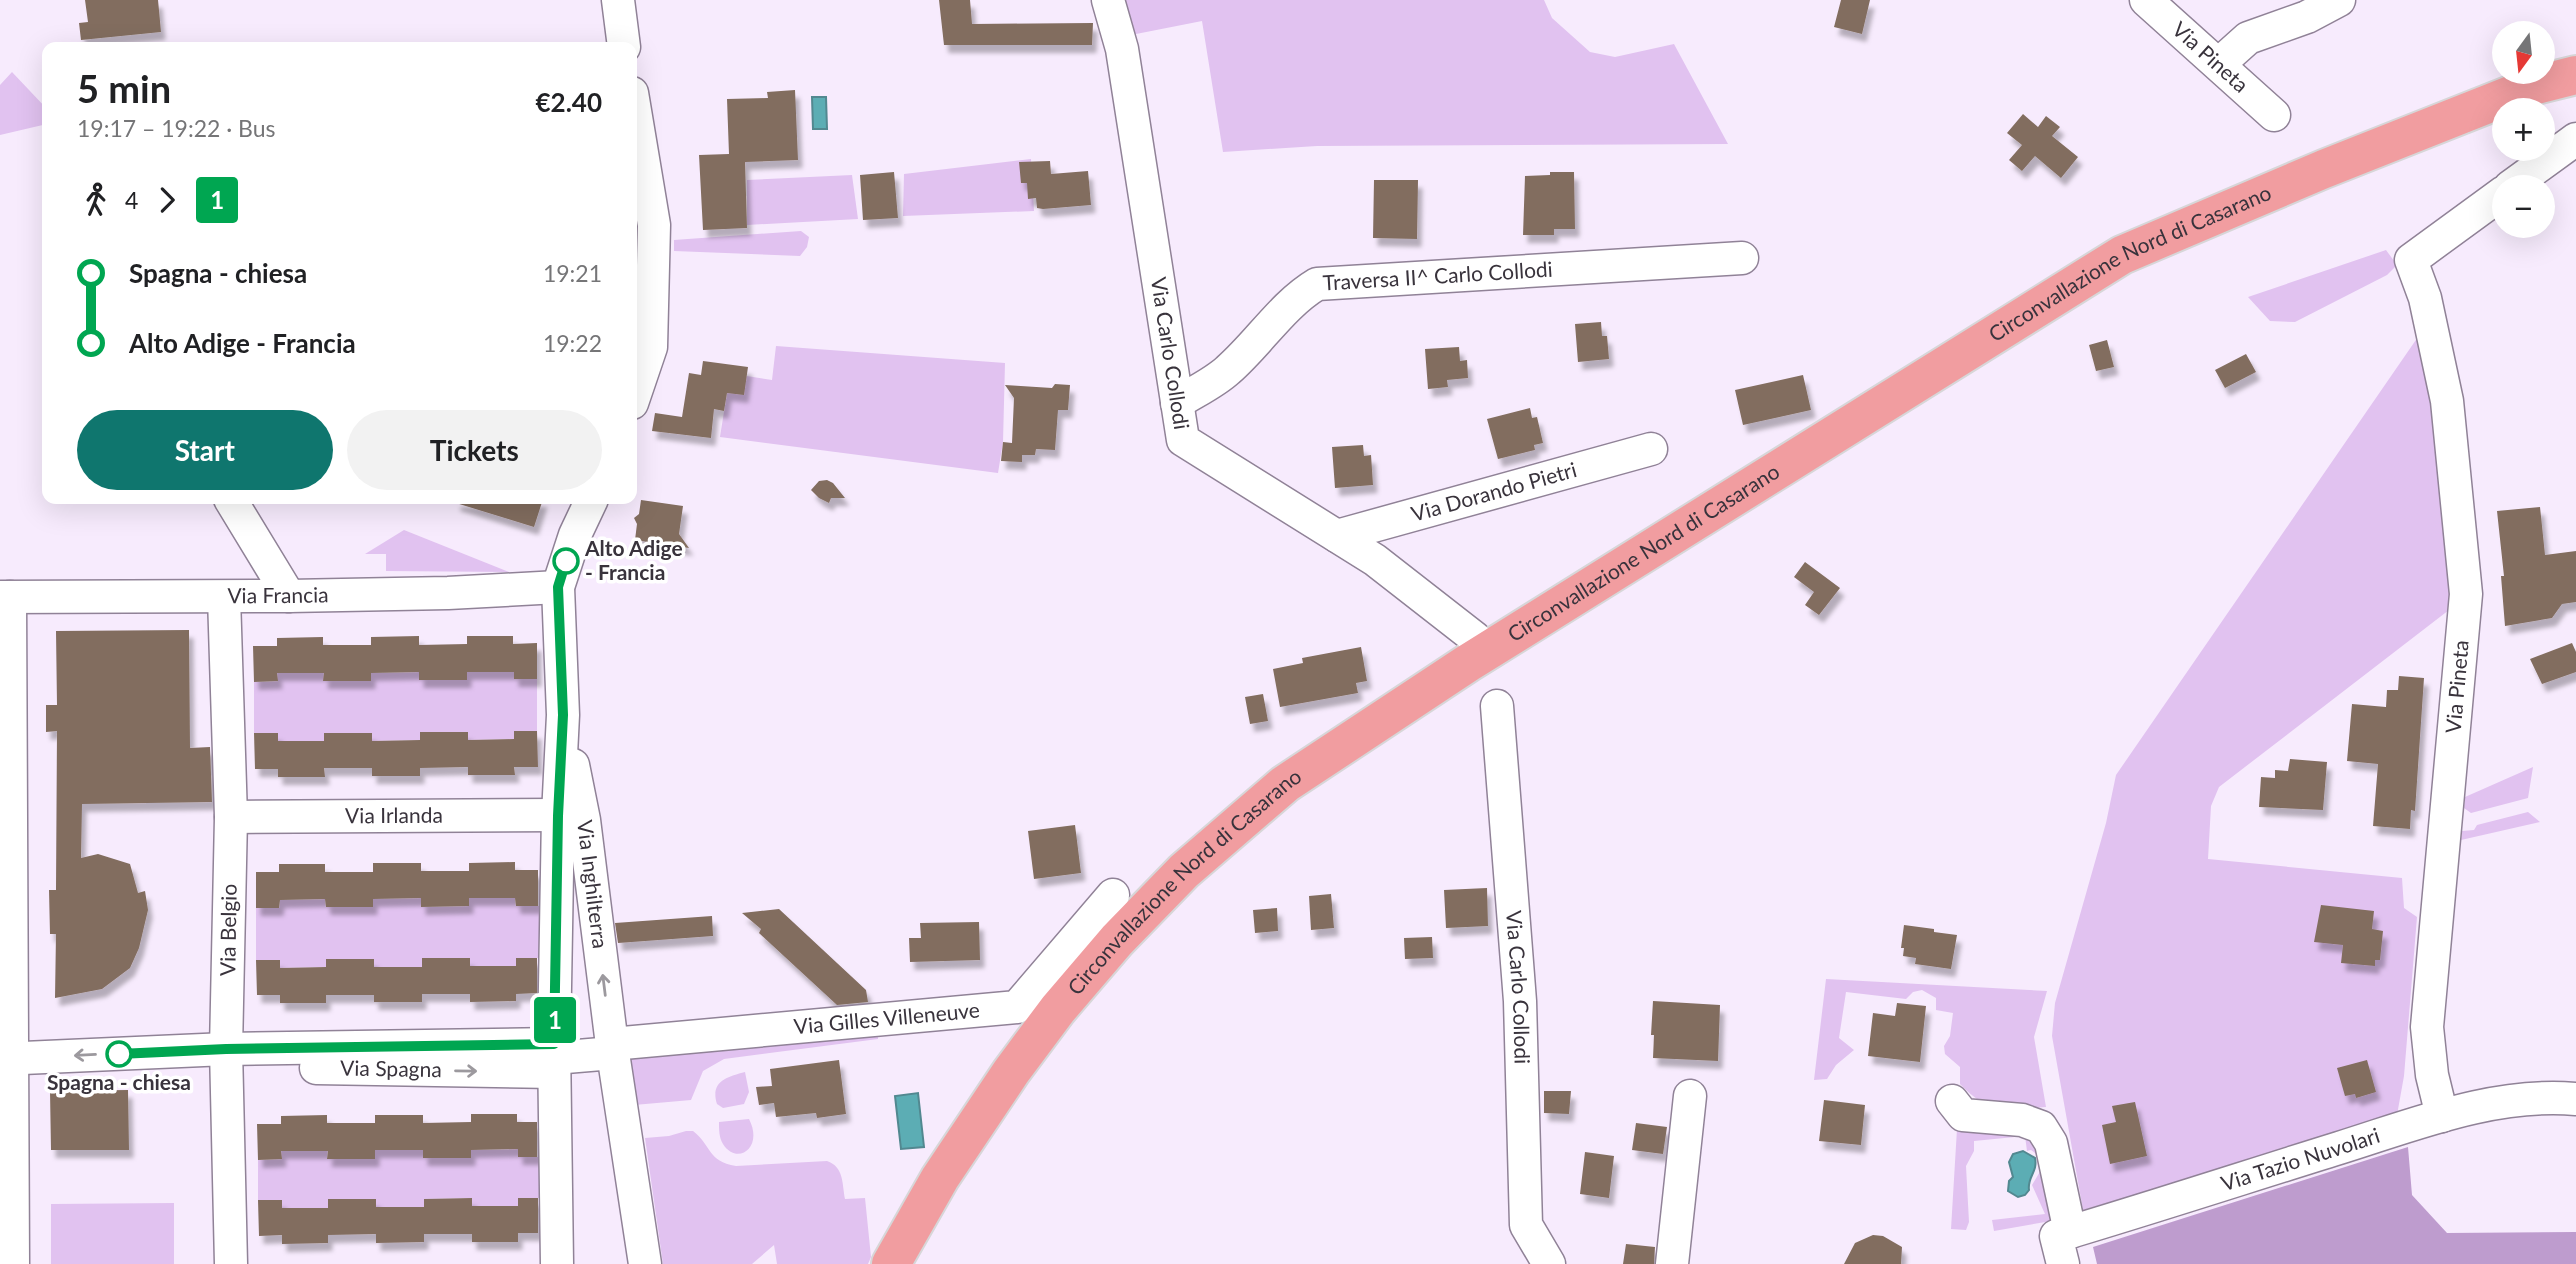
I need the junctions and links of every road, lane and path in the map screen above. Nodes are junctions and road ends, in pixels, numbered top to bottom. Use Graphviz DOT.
graph roads {
  1 [pos="618,0"];
  2 [pos="1108,0"];
  3 [pos="2146,0"];
  4 [pos="2339,0"];
  5 [pos="623,42"];
  6 [pos="2219,64"];
  7 [pos="2576,75"];
  8 [pos="2274,115"];
  9 [pos="637,123"];
  10 [pos="2576,139"];
  11 [pos="2526,175"];
  12 [pos="2492,201"];
  13 [pos="1742,258"];
  14 [pos="637,388"];
  15 [pos="1177,402"];
  16 [pos="1651,449"];
  17 [pos="233,504"];
  18 [pos="590,504"];
  19 [pos="1337,536"];
  20 [pos="558,587"];
  21 [pos="289,596"];
  22 [pos="5,597"];
  23 [pos="224,597"];
  24 [pos="1475,638"];
  25 [pos="1497,706"];
  26 [pos="563,715"];
  27 [pos="558,816"];
  28 [pos="231,817"];
  29 [pos="1113,895"];
  30 [pos="612,1049"];
  31 [pos="5,1058"];
  32 [pos="227,1058"];
  33 [pos="554,1058"];
  34 [pos="1690,1096"];
  35 [pos="2576,1099"];
  36 [pos="1952,1101"];
  37 [pos="2442,1116"];
  38 [pos="2070,1231"];
  39 [pos="13,1264"];
  40 [pos="231,1264"];
  41 [pos="557,1264"];
  42 [pos="645,1264"];
  43 [pos="891,1264"];
  44 [pos="1549,1264"];
  45 [pos="1672,1264"];
  46 [pos="2063,1264"];
  1 -- 5 [label="street"];
  2 -- 15 [label="street, Via Carlo Collodi"];
  3 -- 6 [label="street, Via Pineta"];
  4 -- 6 [label="street"];
  6 -- 8 [label="street, Via Pineta"];
  7 -- 43 [label="main road, Circonvallazione Nord di Casarano"];
  9 -- 14 [label="street"];
  10 -- 11 [label="street"];
  12 -- 37 [label="street, Via Pineta"];
  13 -- 15 [label="street, Traversa II^ Carlo Collodi"];
  15 -- 19 [label="street, Via Carlo Collodi"];
  16 -- 19 [label="street, Via Dorando Pietri"];
  17 -- 21 [label="street"];
  18 -- 20 [label="street"];
  19 -- 24 [label="street, Via Carlo Collodi"];
  20 -- 21 [label="street, Via Francia"];
  20 -- 26 [label="street, Via Inghilterra"];
  21 -- 23 [label="street, Via Francia"];
  22 -- 23 [label="street, Via Francia"];
  22 -- 31 [label="street"];
  23 -- 28 [label="street, Via Belgio"];
  25 -- 44 [label="street, Via Carlo Collodi"];
  26 -- 27 [label="street, Via Inghilterra"];
  30 -- 26 [label="street, Via Inghilterra, one-way"];
  27 -- 28 [label="street, Via Irlanda"];
  27 -- 33 [label="street, Via Inghilterra"];
  28 -- 32 [label="street, Via Belgio"];
  29 -- 30 [label="street, Via Gilles Villeneuve"];
  30 -- 33 [label="street"];
  30 -- 42 [label="street, Via Inghilterra"];
  32 -- 31 [label="street, Via Spagna, one-way"];
  31 -- 39 [label="street"];
  32 -- 33 [label="street, Via Spagna"];
  32 -- 40 [label="street, Via Belgio"];
  33 -- 41 [label="street, Via Inghilterra"];
  34 -- 45 [label="street"];
  35 -- 37 [label="street, Via Tazio Nuvolari"];
  36 -- 38 [label="street"];
  37 -- 38 [label="street, Via Tazio Nuvolari"];
  38 -- 46 [label="street"];
}
